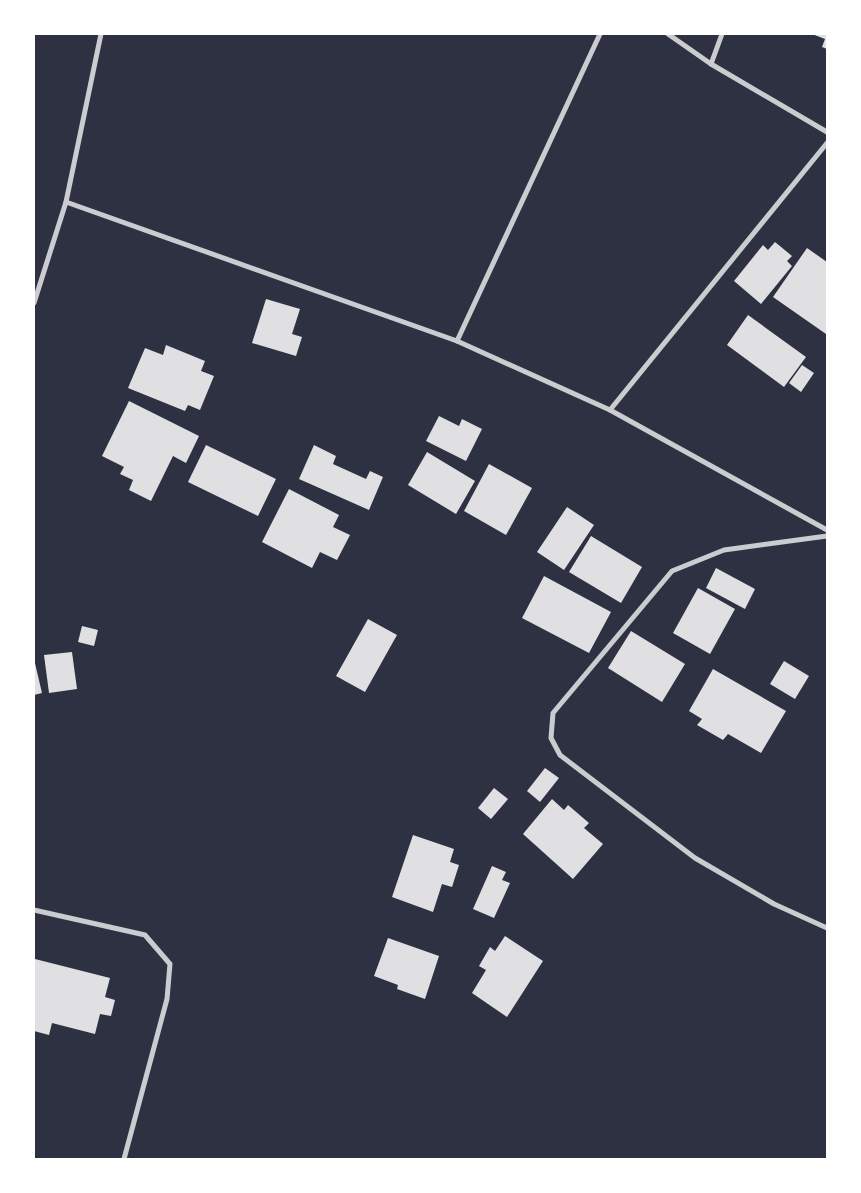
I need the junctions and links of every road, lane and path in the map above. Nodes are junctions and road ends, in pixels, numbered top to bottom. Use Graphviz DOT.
graph roads {
  1 [pos="101,34"];
  2 [pos="600,34"];
  3 [pos="668,34"];
  4 [pos="722,34"];
  5 [pos="711,64"];
  6 [pos="827,132"];
  7 [pos="827,143"];
  8 [pos="66,202"];
  9 [pos="37,285"];
  10 [pos="34,303"];
  11 [pos="457,341"];
  12 [pos="610,410"];
  13 [pos="827,530"];
  14 [pos="827,536"];
  15 [pos="34,910"];
  16 [pos="827,928"];
  17 [pos="124,1159"];
  1 -- 8 [label="street"];
  2 -- 11 [label="street"];
  3 -- 5 [label="street"];
  4 -- 5 [label="street"];
  5 -- 6 [label="street"];
  7 -- 12 [label="street"];
  8 -- 9 [label="street"];
  8 -- 11 [label="street"];
  9 -- 10 [label="street"];
  11 -- 12 [label="street"];
  12 -- 13 [label="street"];
  14 -- 16 [label="street"];
  15 -- 17 [label="street"];
}
